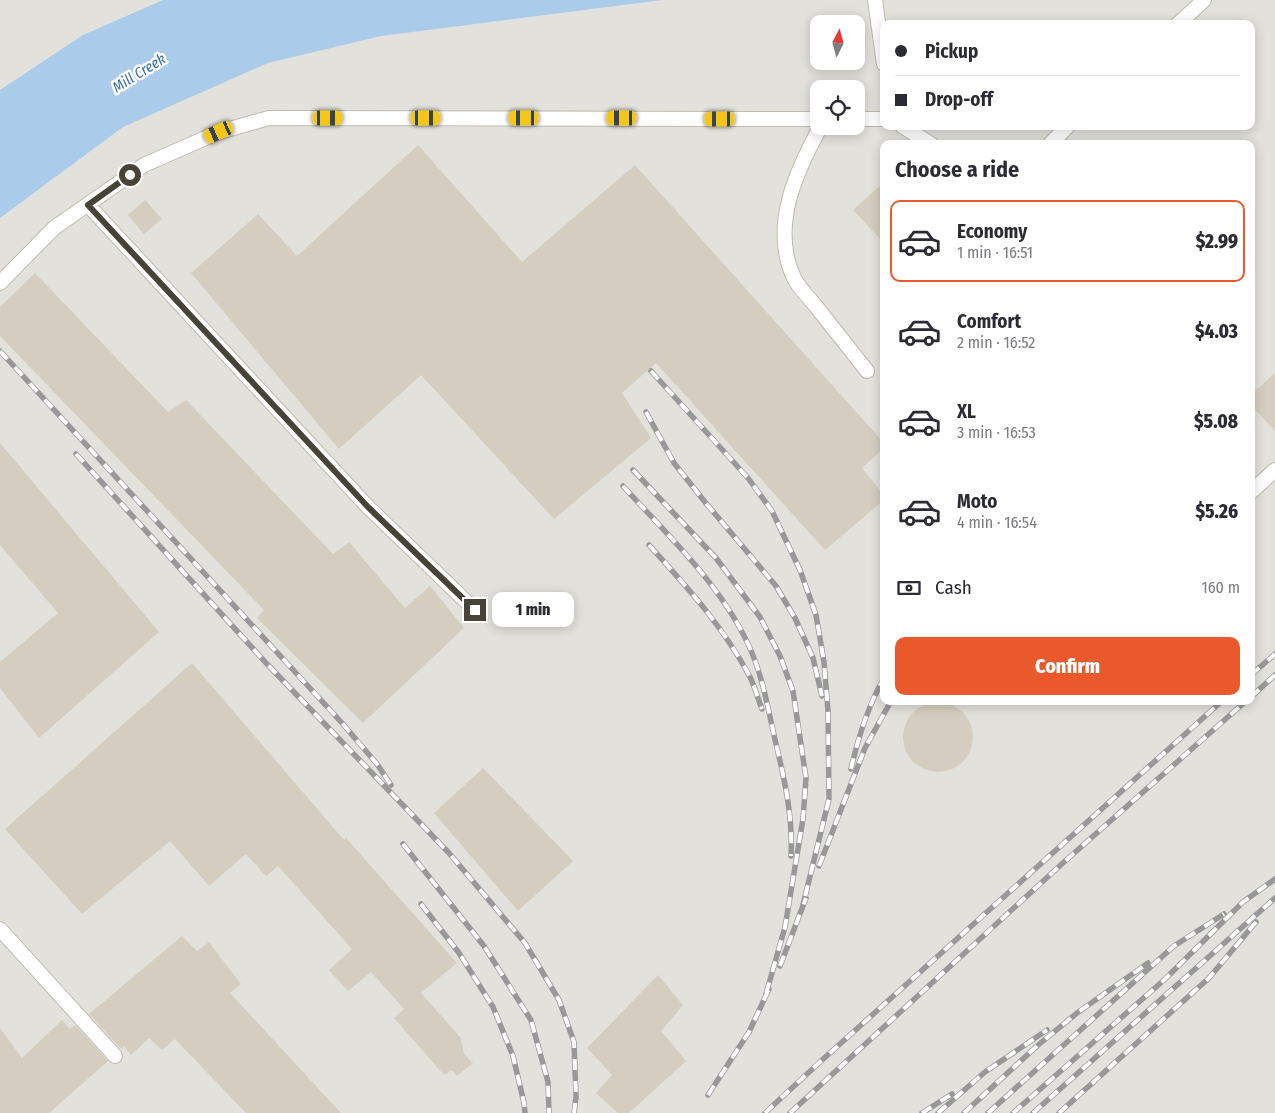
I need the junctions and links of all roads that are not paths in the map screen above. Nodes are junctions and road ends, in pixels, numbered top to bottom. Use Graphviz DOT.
graph roads {
  1 [pos="875,0"];
  2 [pos="1204,0"];
  3 [pos="1182,20"];
  4 [pos="880,30"];
  5 [pos="810,119"];
  6 [pos="865,119"];
  7 [pos="880,119"];
  8 [pos="908,130"];
  9 [pos="1064,130"];
  10 [pos="817,135"];
  11 [pos="924,140"];
  12 [pos="1054,140"];
  13 [pos="88,205"];
  14 [pos="0,283"];
  15 [pos="867,372"];
  16 [pos="1275,470"];
  17 [pos="1255,488"];
  18 [pos="475,610"];
  19 [pos="0,929"];
  20 [pos="115,1056"];
  1 -- 4 [label="lane"];
  2 -- 3 [label="lane"];
  5 -- 13 [label="lane"];
  6 -- 7 [label="lane"];
  8 -- 11 [label="lane"];
  9 -- 12 [label="lane"];
  10 -- 15 [label="lane"];
  13 -- 14 [label="lane"];
  13 -- 18 [label="lane"];
  16 -- 17 [label="lane"];
  19 -- 20 [label="lane"];
}
